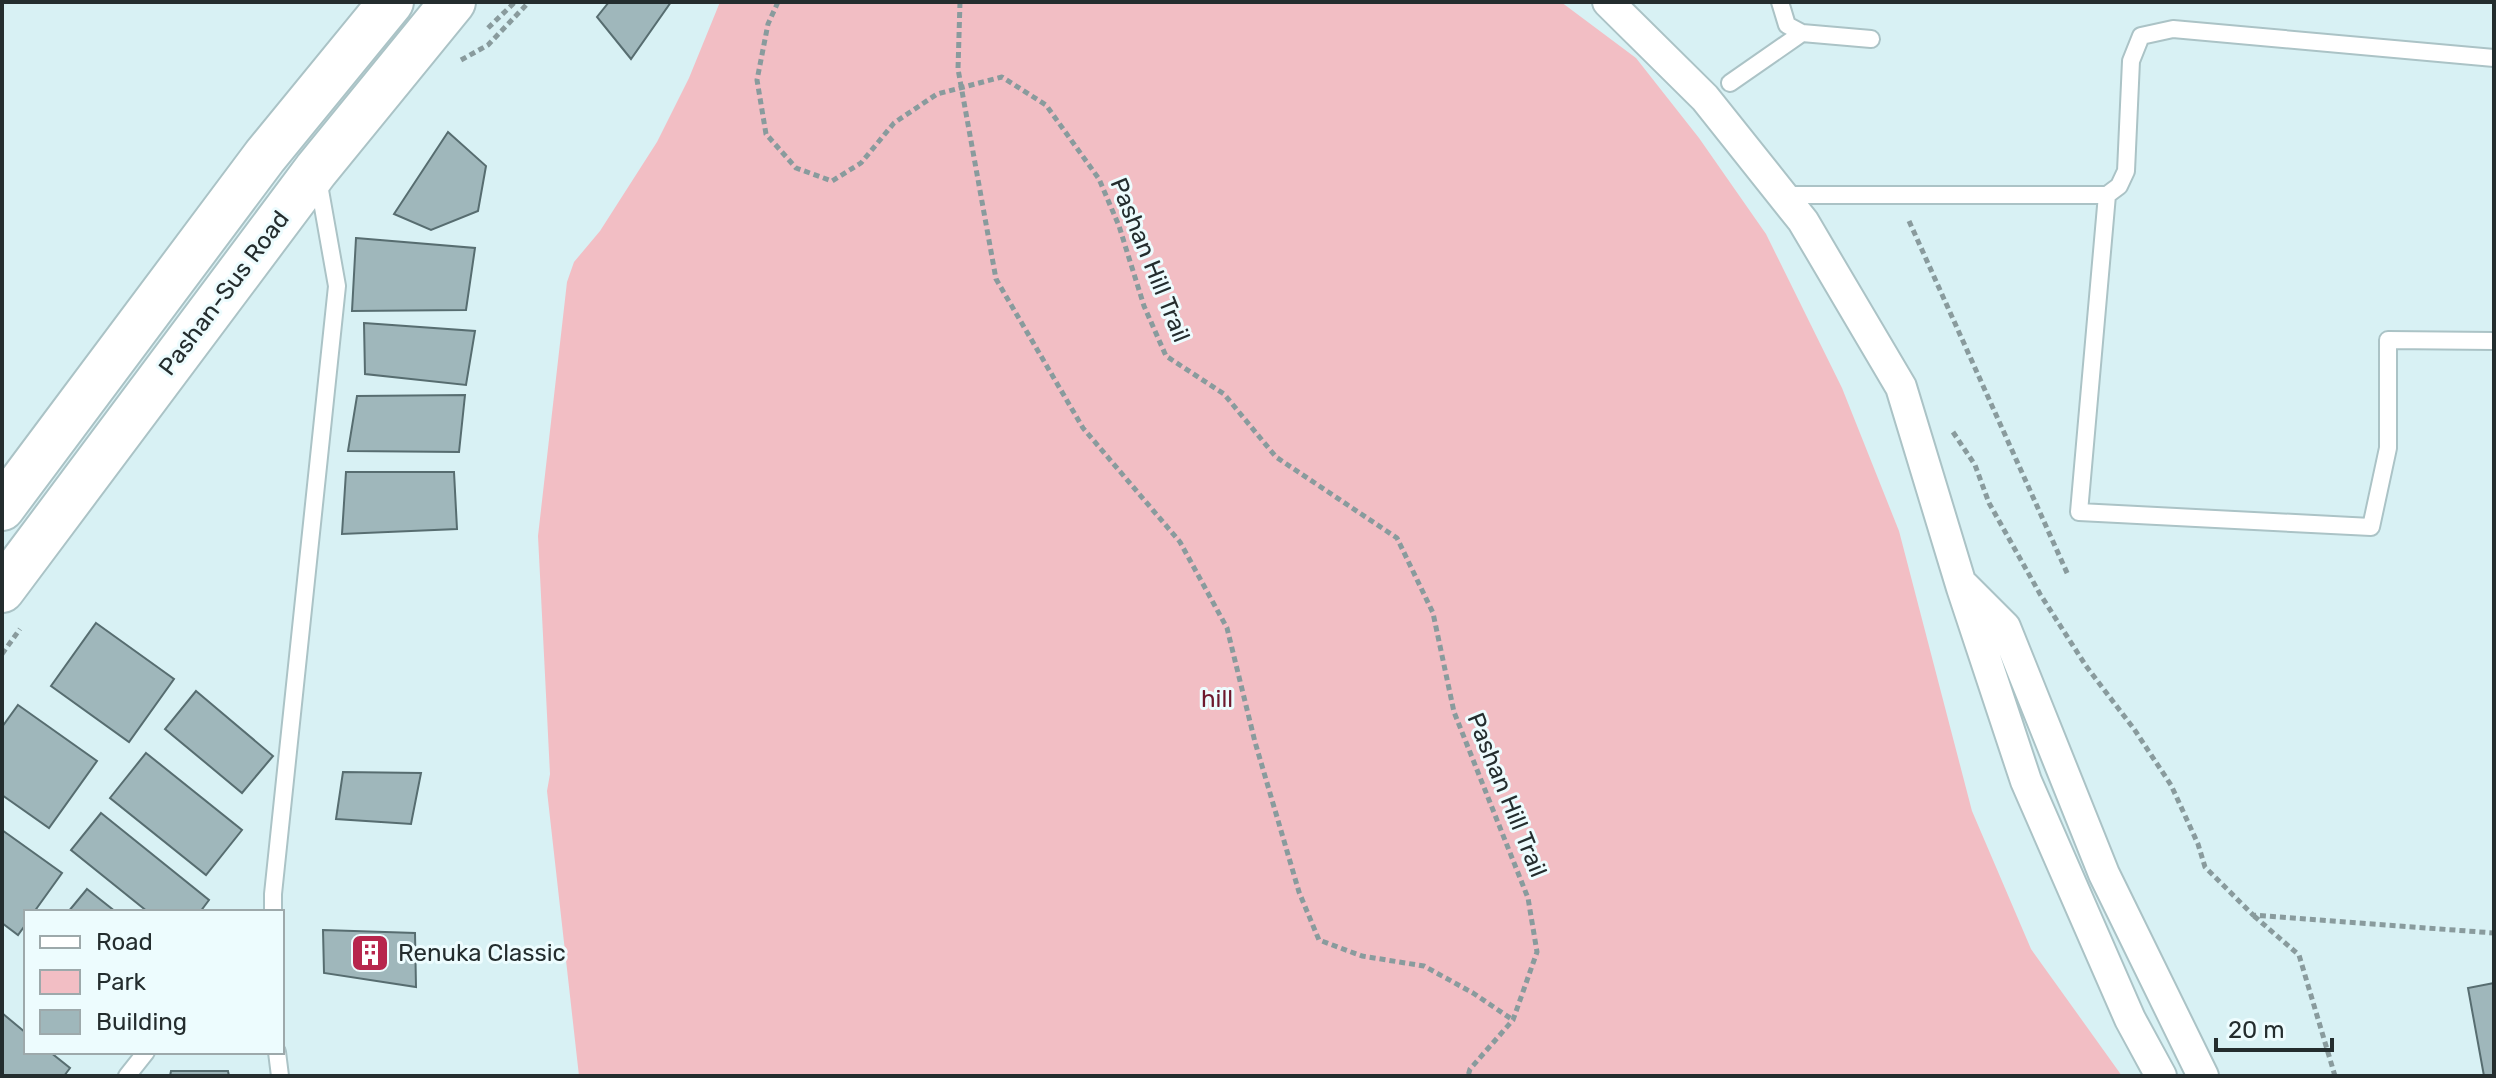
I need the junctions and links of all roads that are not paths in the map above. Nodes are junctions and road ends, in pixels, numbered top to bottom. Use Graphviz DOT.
graph roads {
  1 [pos="391,2"];
  2 [pos="453,2"];
  3 [pos="1608,2"];
  4 [pos="1780,2"];
  5 [pos="1802,33"];
  6 [pos="1871,39"];
  7 [pos="2494,58"];
  8 [pos="1730,83"];
  9 [pos="316,170"];
  10 [pos="1782,195"];
  11 [pos="2107,195"];
  12 [pos="2494,341"];
  13 [pos="2,508"];
  14 [pos="1960,582"];
  15 [pos="2,590"];
  16 [pos="273,894"];
  17 [pos="261,910"];
  18 [pos="273,910"];
  19 [pos="144,1054"];
  20 [pos="277,1054"];
  21 [pos="127,1076"];
  22 [pos="280,1076"];
  23 [pos="2161,1076"];
  24 [pos="2203,1076"];
  1 -- 13 [label="main road, Pashan-Sus Road"];
  2 -- 9 [label="main road, Pashan-Sus Road"];
  3 -- 10 [label="street"];
  4 -- 5 [label="lane"];
  5 -- 6 [label="lane"];
  5 -- 8 [label="lane"];
  7 -- 11 [label="lane"];
  9 -- 15 [label="main road, Pashan-Sus Road"];
  9 -- 16 [label="lane"];
  10 -- 11 [label="lane"];
  10 -- 14 [label="street"];
  11 -- 12 [label="lane"];
  14 -- 23 [label="street"];
  14 -- 24 [label="street"];
  16 -- 17 [label="lane"];
  16 -- 18 [label="lane"];
  19 -- 21 [label="lane"];
  20 -- 22 [label="lane"];
}
